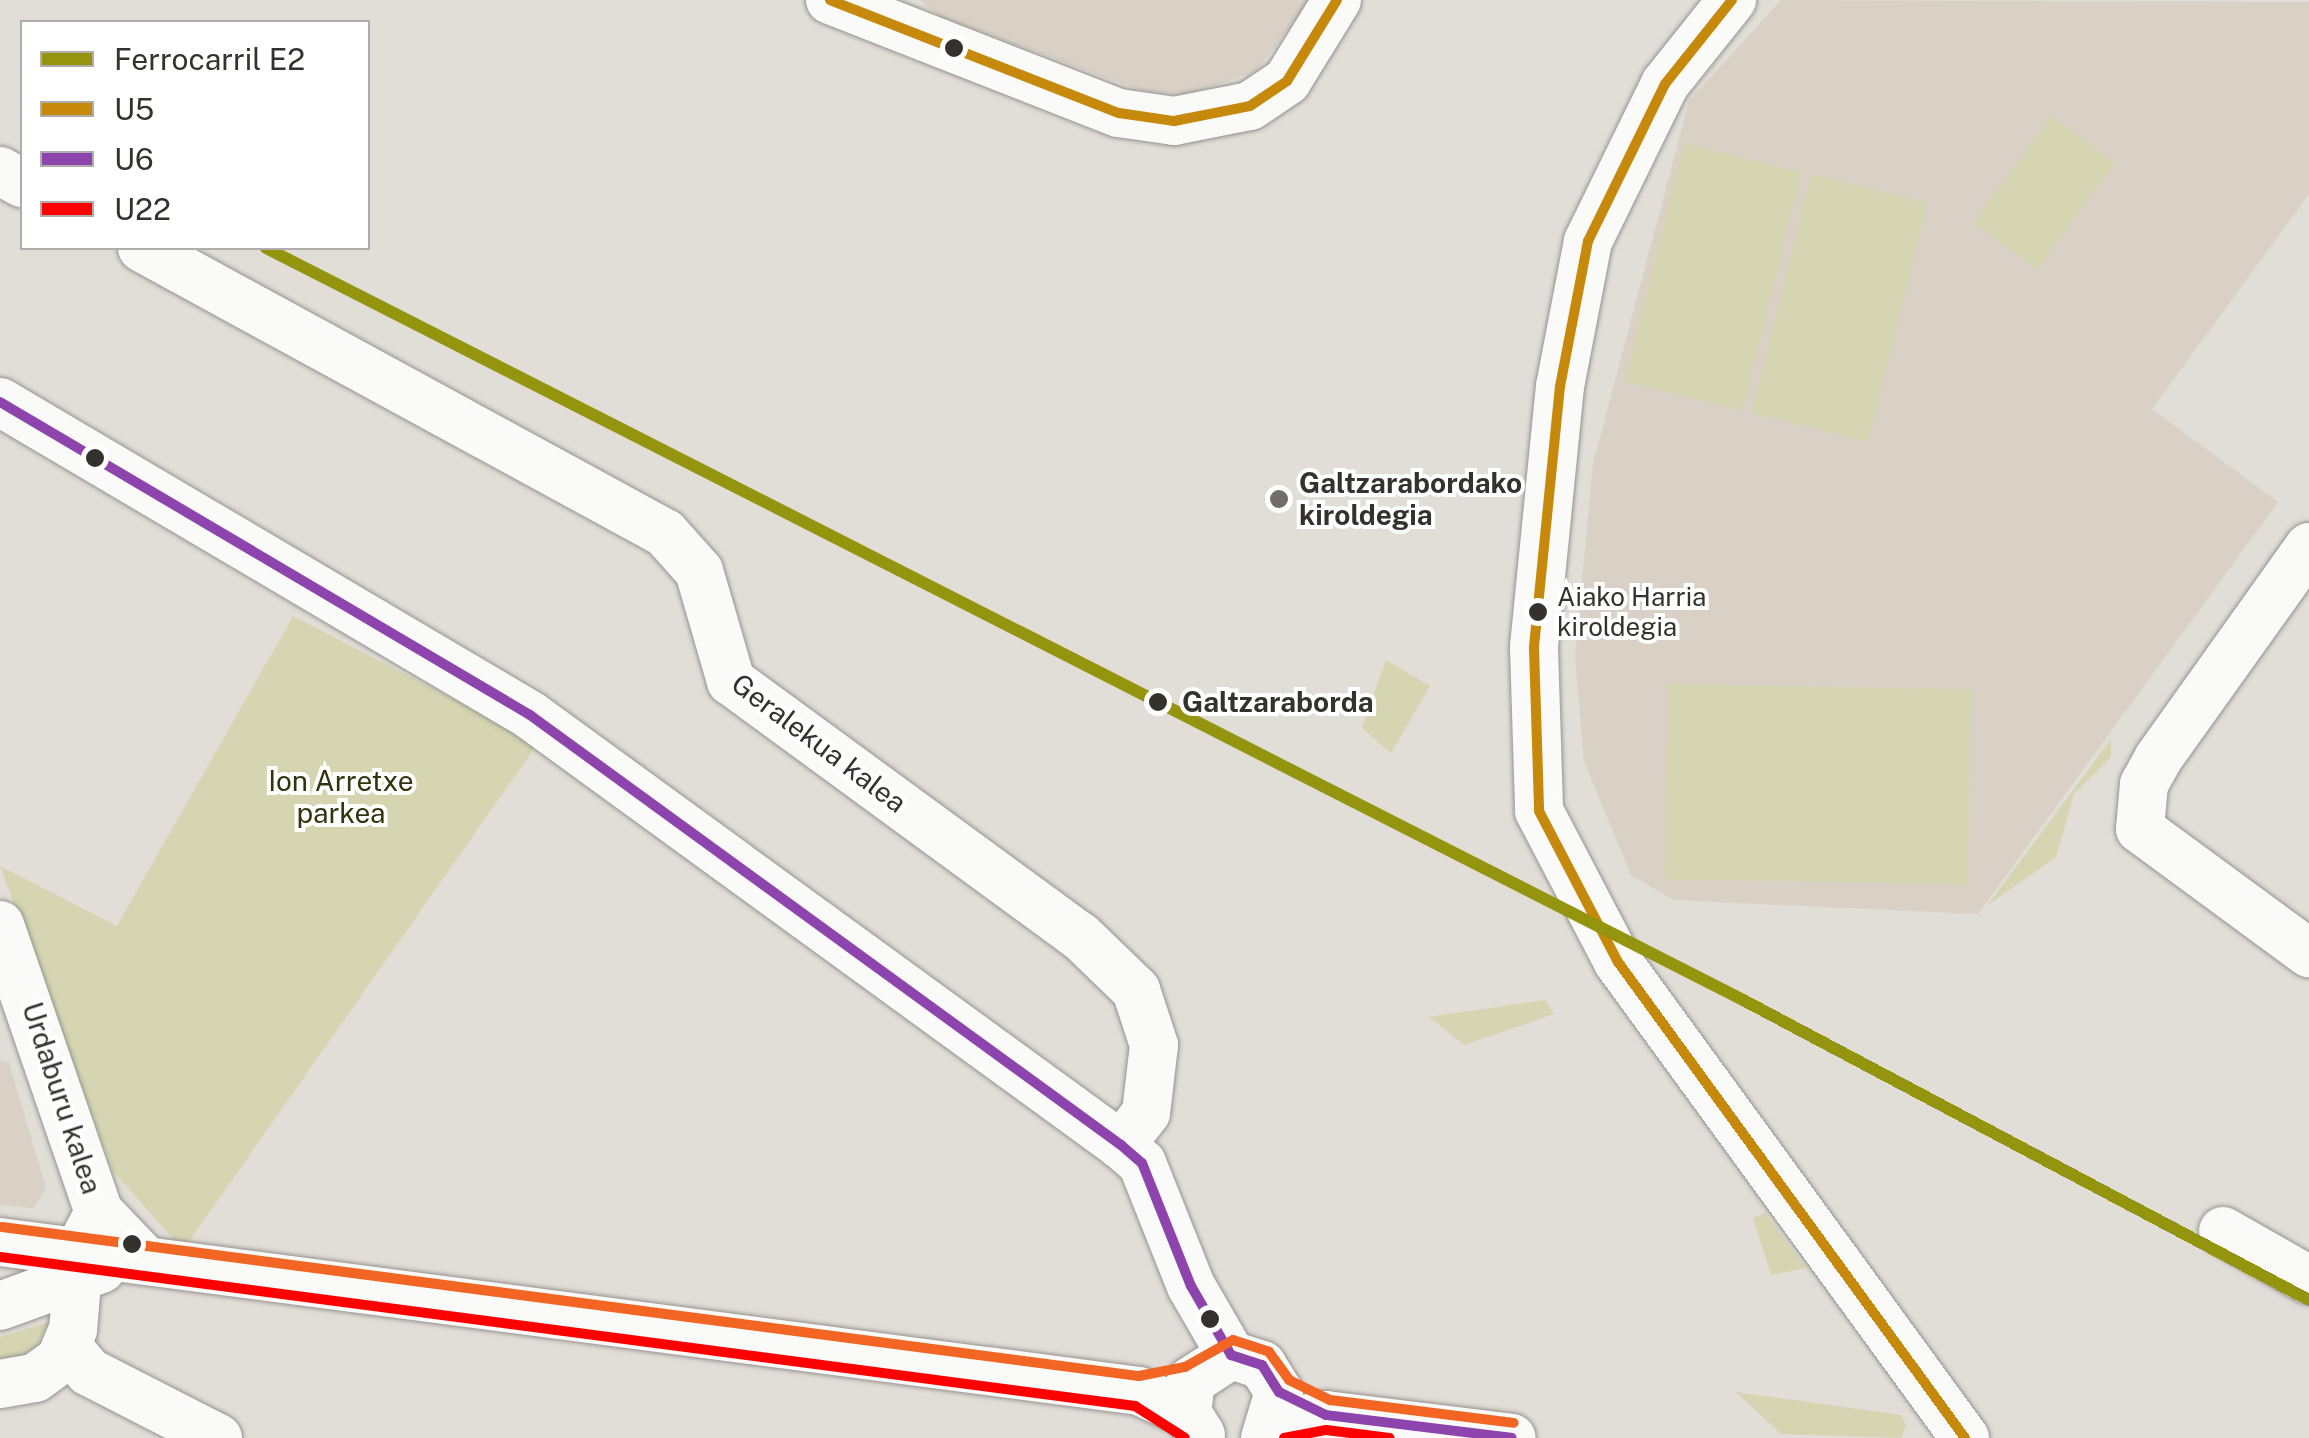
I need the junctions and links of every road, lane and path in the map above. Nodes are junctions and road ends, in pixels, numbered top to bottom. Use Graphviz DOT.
graph roads {
  1 [pos="1337,0"];
  2 [pos="1732,0"];
  3 [pos="840,2"];
  4 [pos="146,250"];
  5 [pos="0,402"];
  6 [pos="2309,547"];
  7 [pos="0,925"];
  8 [pos="2309,953"];
  9 [pos="1121,1145"];
  10 [pos="2222,1232"];
  11 [pos="0,1242"];
  12 [pos="85,1246"];
  13 [pos="2309,1280"];
  14 [pos="0,1306"];
  15 [pos="67,1346"];
  16 [pos="0,1384"];
  17 [pos="1203,1391"];
  18 [pos="1273,1418"];
  19 [pos="1954,1430"];
  20 [pos="218,1438"];
  21 [pos="1512,1438"];
  1 -- 3 [label="street"];
  2 -- 19 [label="street"];
  4 -- 9 [label="street, Geralekua kalea"];
  5 -- 9 [label="street"];
  6 -- 8 [label="street"];
  7 -- 12 [label="street, Urdaburu kalea"];
  9 -- 17 [label="street"];
  10 -- 13 [label="street"];
  11 -- 12 [label="street"];
  12 -- 14 [label="street"];
  12 -- 15 [label="street"];
  12 -- 17 [label="street, Urdaburu kalea"];
  15 -- 16 [label="street"];
  15 -- 20 [label="street"];
  17 -- 18 [label="street"];
  18 -- 21 [label="street"];
}
